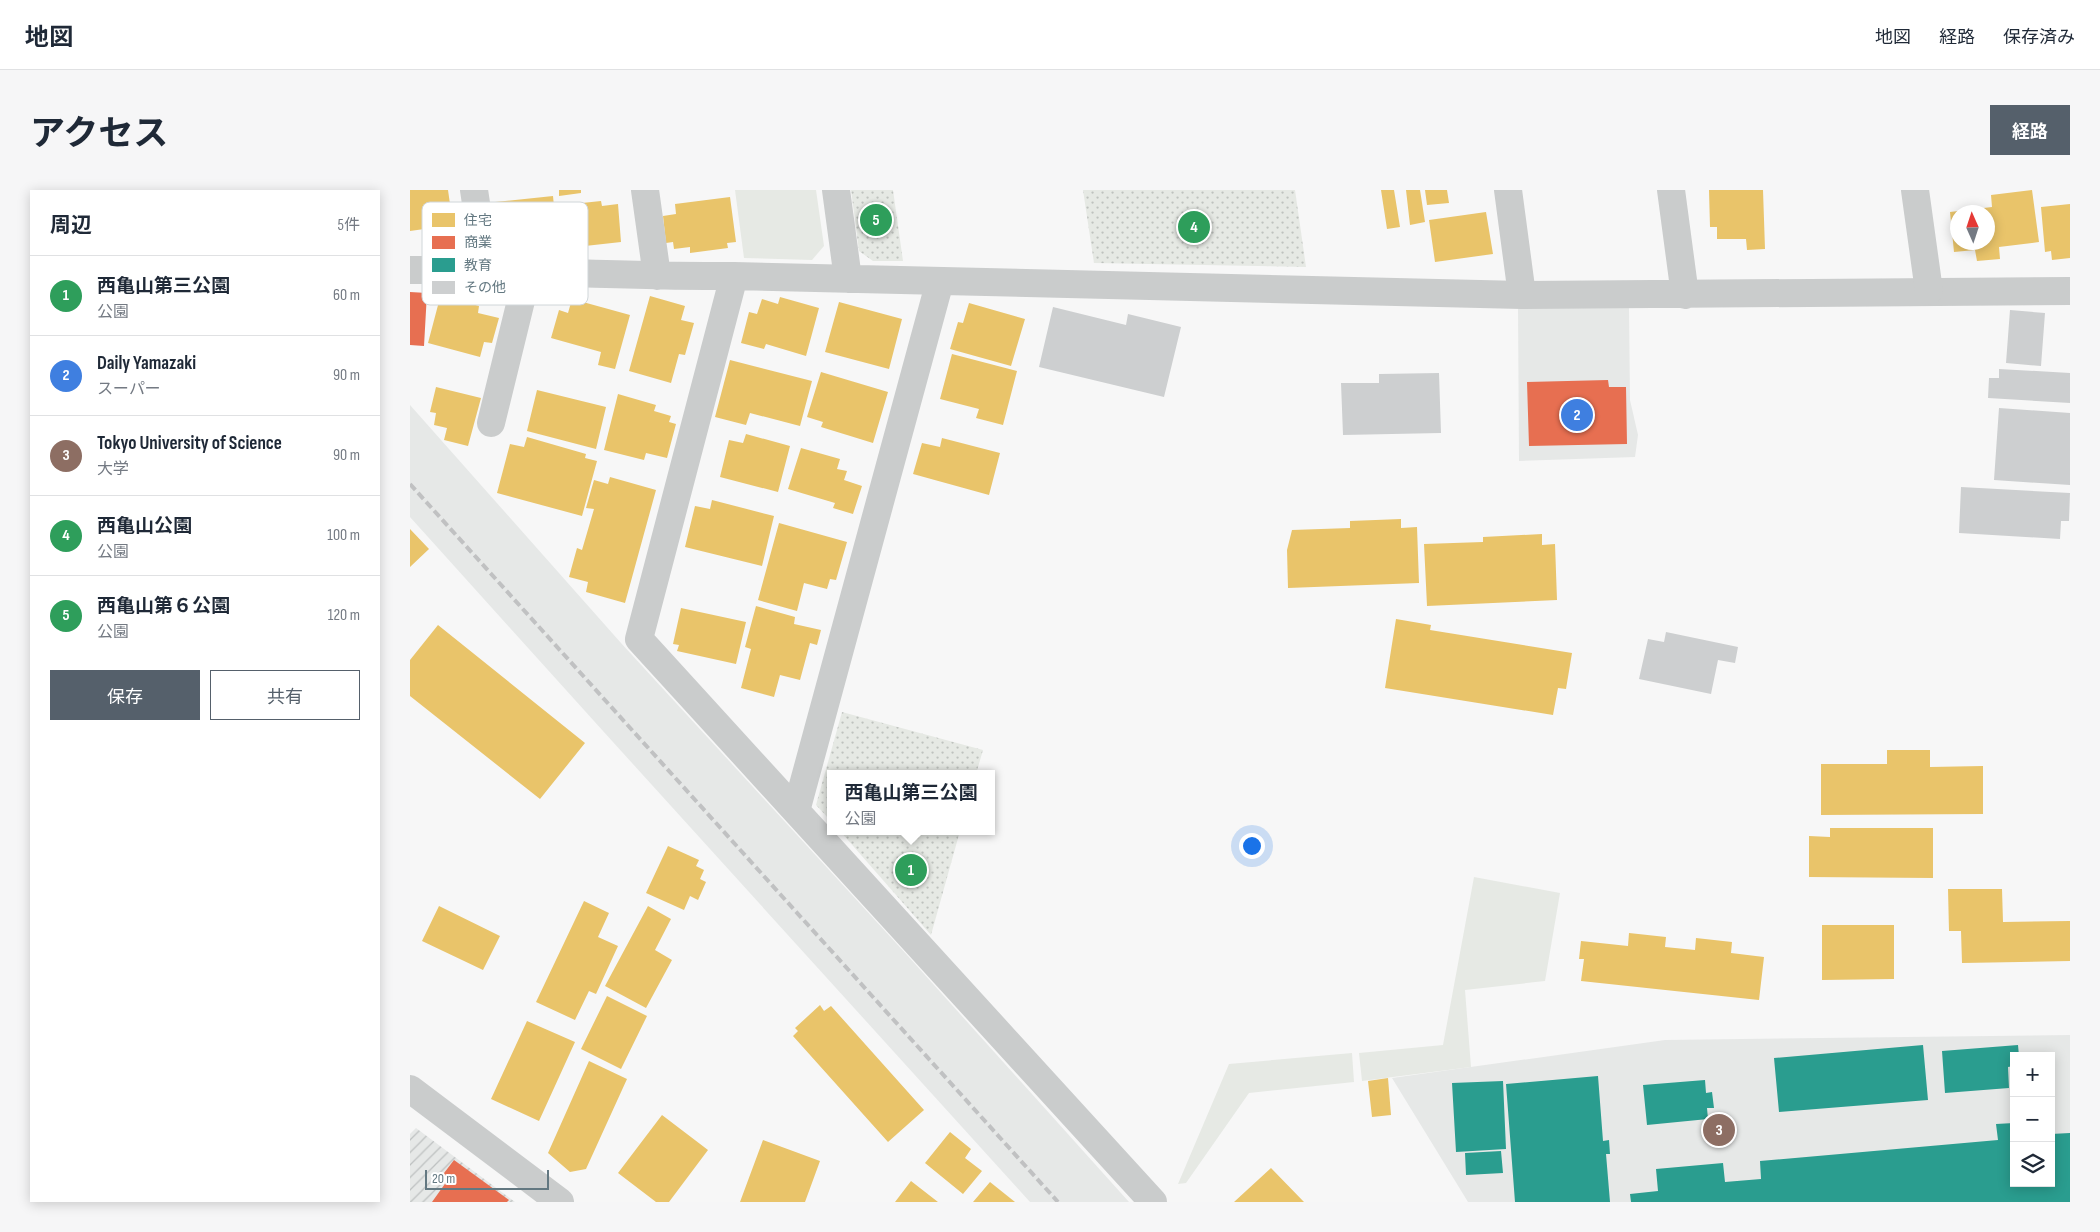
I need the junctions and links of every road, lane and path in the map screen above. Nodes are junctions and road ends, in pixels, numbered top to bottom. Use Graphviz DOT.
graph roads {
  1 [pos="645,190"];
  2 [pos="836,190"];
  3 [pos="1508,190"];
  4 [pos="1671,190"];
  5 [pos="1915,190"];
  6 [pos="588,274"];
  7 [pos="657,276"];
  8 [pos="734,276"];
  9 [pos="848,279"];
  10 [pos="940,282"];
  11 [pos="1929,291"];
  12 [pos="2070,291"];
  13 [pos="1522,295"];
  14 [pos="1685,295"];
  15 [pos="520,305"];
  16 [pos="491,423"];
  17 [pos="796,811"];
  18 [pos="410,1089"];
  19 [pos="560,1202"];
  20 [pos="1153,1202"];
  1 -- 7 [label="street"];
  2 -- 9 [label="street"];
  3 -- 13 [label="street"];
  4 -- 14 [label="street"];
  5 -- 11 [label="street"];
  6 -- 7 [label="street"];
  7 -- 8 [label="street"];
  8 -- 9 [label="street"];
  8 -- 17 [label="street"];
  9 -- 10 [label="street"];
  10 -- 13 [label="street"];
  10 -- 17 [label="street"];
  11 -- 12 [label="street"];
  11 -- 14 [label="street"];
  13 -- 14 [label="street"];
  15 -- 16 [label="street"];
  17 -- 20 [label="street"];
  18 -- 19 [label="street"];
}
